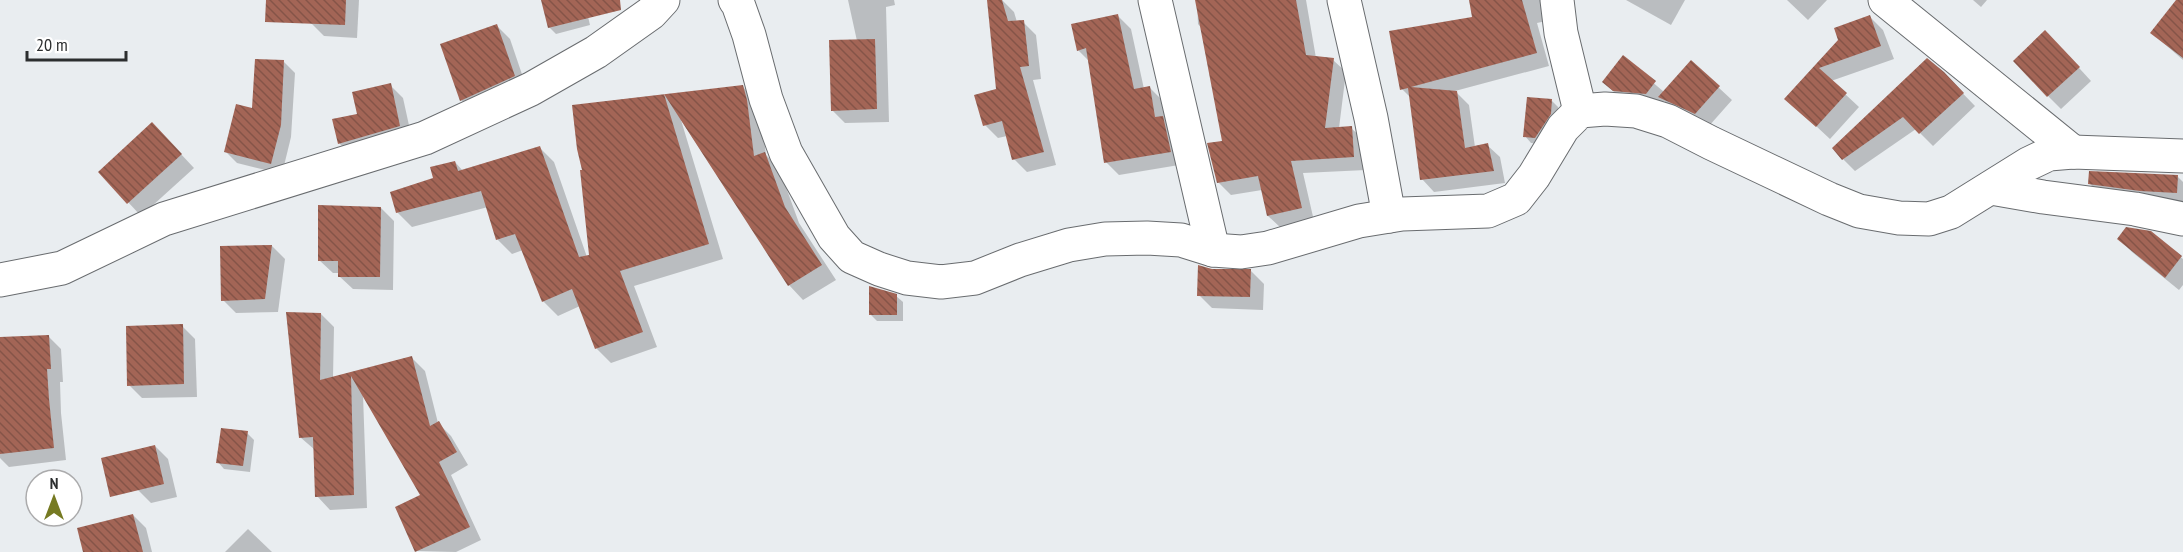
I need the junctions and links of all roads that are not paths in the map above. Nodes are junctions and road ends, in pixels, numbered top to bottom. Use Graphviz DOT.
graph roads {
  1 [pos="663,0"];
  2 [pos="735,0"];
  3 [pos="1155,0"];
  4 [pos="1344,0"];
  5 [pos="1557,0"];
  6 [pos="1885,0"];
  7 [pos="1580,111"];
  8 [pos="2073,152"];
  9 [pos="2183,156"];
  10 [pos="1991,188"];
  11 [pos="1389,216"];
  12 [pos="2183,219"];
  13 [pos="1213,250"];
  14 [pos="0,280"];
  1 -- 14 [label="street"];
  2 -- 13 [label="street"];
  3 -- 13 [label="street"];
  4 -- 11 [label="street"];
  5 -- 7 [label="street"];
  6 -- 8 [label="street"];
  7 -- 10 [label="street"];
  7 -- 11 [label="street"];
  8 -- 9 [label="street"];
  8 -- 10 [label="street"];
  10 -- 12 [label="street"];
  11 -- 13 [label="street"];
}
